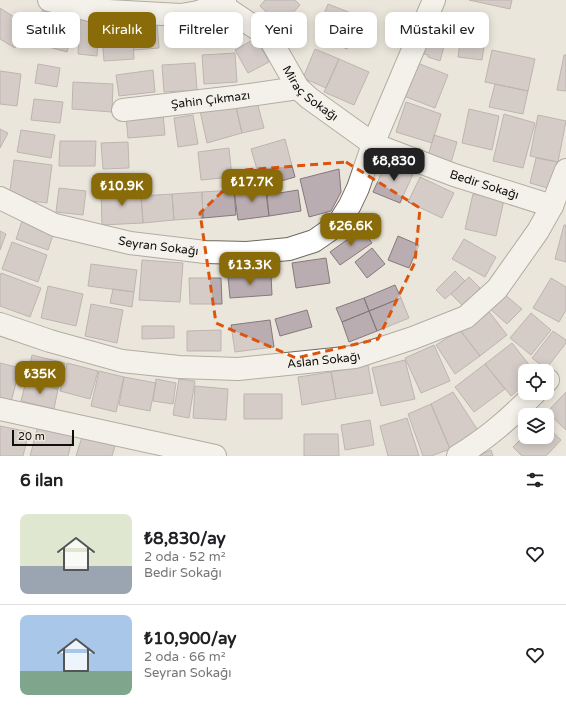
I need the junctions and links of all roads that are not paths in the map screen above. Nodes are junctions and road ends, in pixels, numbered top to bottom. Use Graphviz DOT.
graph roads {
  1 [pos="49,0"];
  2 [pos="434,0"];
  3 [pos="222,2"];
  4 [pos="298,88"];
  5 [pos="123,110"];
  6 [pos="373,144"];
  7 [pos="566,170"];
  8 [pos="0,198"];
  9 [pos="552,206"];
  10 [pos="0,324"];
  11 [pos="527,400"];
  12 [pos="0,409"];
  13 [pos="215,456"];
  14 [pos="458,456"];
  1 -- 3 [label="street"];
  2 -- 6 [label="street, Seyran Sokağı"];
  3 -- 4 [label="street, Miraç Sokağı"];
  4 -- 5 [label="street, Şahin Çıkmazı"];
  4 -- 6 [label="street, Miraç Sokağı"];
  6 -- 8 [label="street, Seyran Sokağı"];
  6 -- 9 [label="street, Bedir Sokağı"];
  7 -- 9 [label="street, Aslan Sokağı"];
  9 -- 10 [label="street, Aslan Sokağı"];
  11 -- 14 [label="street"];
  12 -- 13 [label="street"];
}
